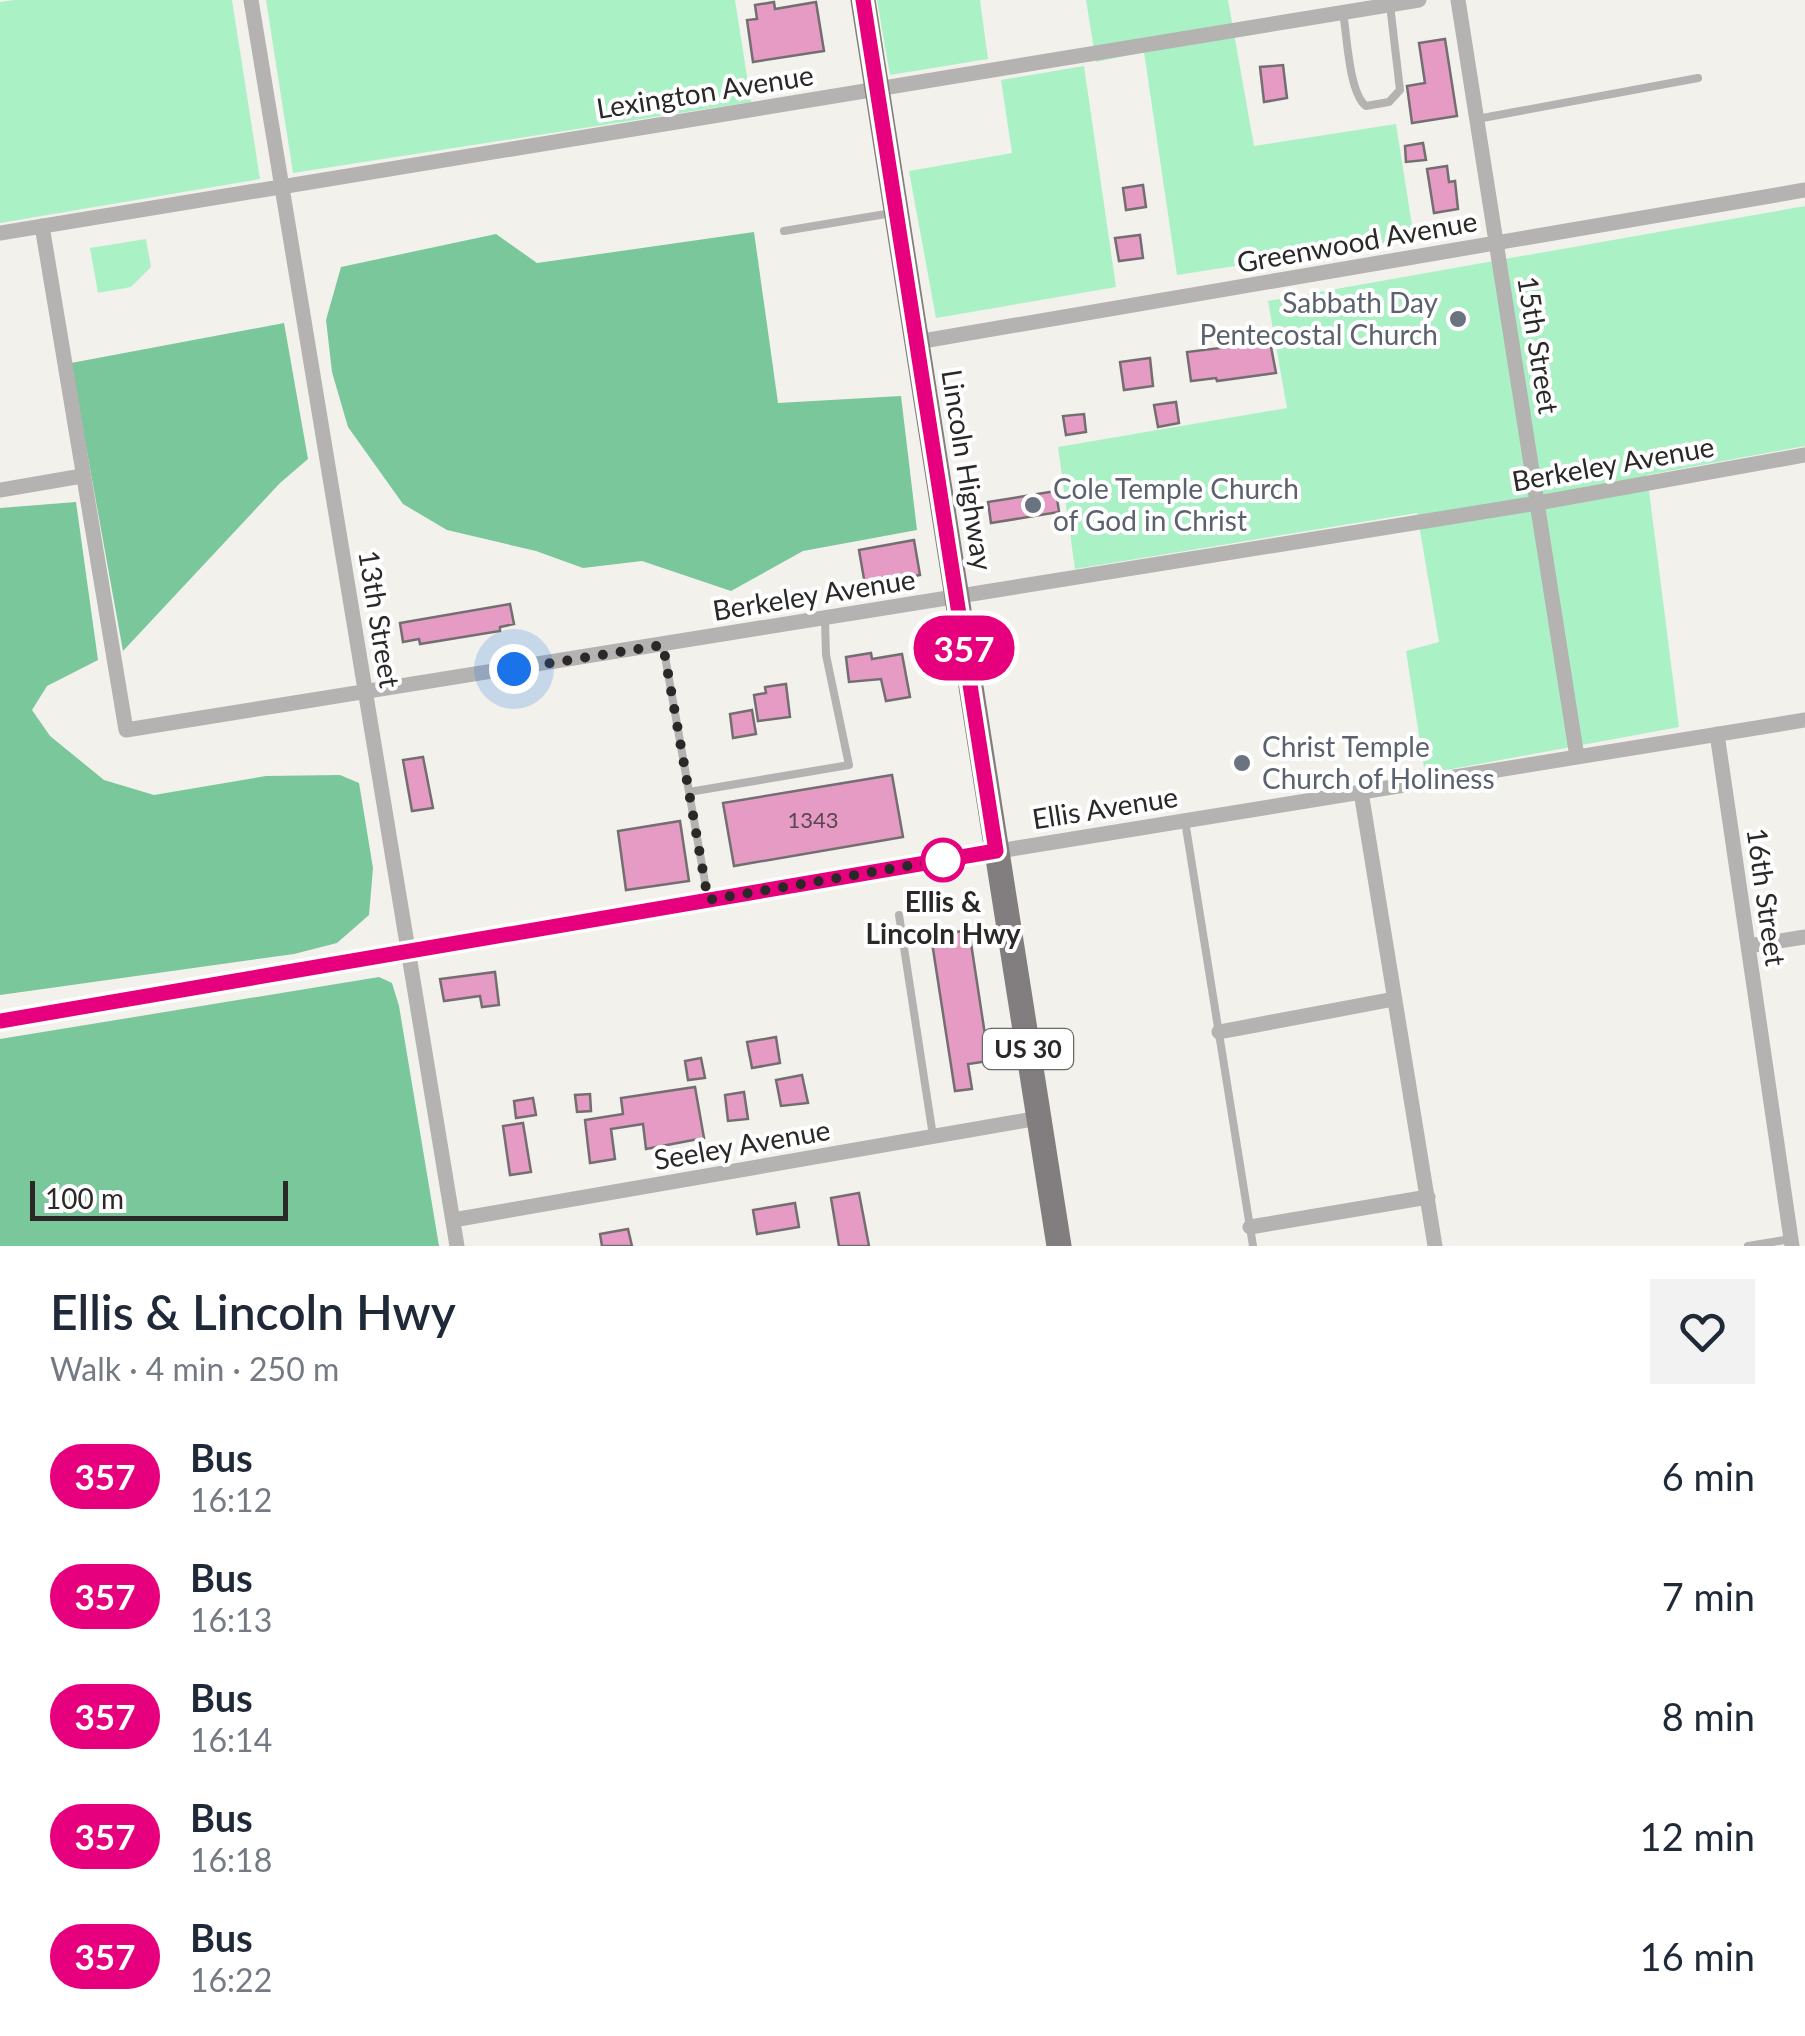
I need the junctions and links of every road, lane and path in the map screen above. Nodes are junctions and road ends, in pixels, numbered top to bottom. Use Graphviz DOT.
graph roads {
  1 [pos="252,0"];
  2 [pos="863,0"];
  3 [pos="1419,0"];
  4 [pos="1458,0"];
  5 [pos="1390,5"];
  6 [pos="1344,12"];
  7 [pos="1698,78"];
  8 [pos="877,89"];
  9 [pos="1477,119"];
  10 [pos="282,186"];
  11 [pos="1805,190"];
  12 [pos="896,212"];
  13 [pos="42,226"];
  14 [pos="784,231"];
  15 [pos="0,232"];
  16 [pos="1497,243"];
  17 [pos="917,342"];
  18 [pos="1805,455"];
  19 [pos="82,476"];
  20 [pos="0,490"];
  21 [pos="1538,503"];
  22 [pos="957,598"];
  23 [pos="826,618"];
  24 [pos="663,645"];
  25 [pos="366,693"];
  26 [pos="1805,720"];
  27 [pos="1716,734"];
  28 [pos="1578,757"];
  29 [pos="689,792"];
  30 [pos="1361,792"];
  31 [pos="1184,821"];
  32 [pos="996,851"];
  33 [pos="708,900"];
  34 [pos="899,915"];
  35 [pos="1805,937"];
  36 [pos="1748,946"];
  37 [pos="409,952"];
  38 [pos="1394,999"];
  39 [pos="0,1021"];
  40 [pos="1218,1032"];
  41 [pos="1038,1118"];
  42 [pos="933,1136"];
  43 [pos="1428,1197"];
  44 [pos="453,1220"];
  45 [pos="1250,1226"];
  46 [pos="1791,1242"];
  47 [pos="458,1246"];
  48 [pos="1059,1246"];
  49 [pos="1254,1246"];
  50 [pos="1435,1246"];
  51 [pos="1748,1246"];
  1 -- 10 [label="street, 13th Street"];
  2 -- 8 [label="main road, Lincoln Highway / US 30"];
  3 -- 5 [label="street, Lexington Avenue"];
  4 -- 9 [label="street, 15th Street"];
  5 -- 6 [label="street, Lexington Avenue"];
  5 -- 6 [label="lane"];
  6 -- 8 [label="street, Lexington Avenue"];
  7 -- 9 [label="lane"];
  8 -- 10 [label="street, Lexington Avenue"];
  8 -- 12 [label="main road, Lincoln Highway / US 30"];
  9 -- 16 [label="street, 15th Street"];
  10 -- 13 [label="street, Lexington Avenue"];
  10 -- 25 [label="street, 13th Street"];
  11 -- 16 [label="street, Greenwood Avenue"];
  12 -- 14 [label="lane"];
  12 -- 17 [label="main road, Lincoln Highway / US 30"];
  13 -- 15 [label="street, Lexington Avenue"];
  13 -- 19 [label="street"];
  16 -- 17 [label="street, Greenwood Avenue"];
  16 -- 21 [label="street, 15th Street"];
  17 -- 22 [label="main road, Lincoln Highway / US 30"];
  18 -- 21 [label="street, Berkeley Avenue"];
  19 -- 20 [label="street"];
  19 -- 25 [label="street, Berkeley Avenue"];
  21 -- 22 [label="street, Berkeley Avenue"];
  21 -- 28 [label="street, 15th Street"];
  22 -- 23 [label="street, Berkeley Avenue"];
  22 -- 32 [label="main road, Lincoln Highway / US 30"];
  23 -- 24 [label="street, Berkeley Avenue"];
  23 -- 29 [label="lane"];
  24 -- 25 [label="street, Berkeley Avenue"];
  24 -- 29 [label="lane"];
  25 -- 37 [label="street, 13th Street"];
  26 -- 27 [label="street, Ellis Avenue"];
  27 -- 28 [label="street, Ellis Avenue"];
  27 -- 36 [label="street, 16th Street"];
  28 -- 30 [label="street, Ellis Avenue"];
  29 -- 33 [label="lane"];
  30 -- 31 [label="street, Ellis Avenue"];
  30 -- 38 [label="street"];
  31 -- 32 [label="street, Ellis Avenue"];
  31 -- 40 [label="lane"];
  32 -- 33 [label="street, Ellis Avenue"];
  32 -- 41 [label="main road, Lincoln Highway / US 30"];
  33 -- 37 [label="street, Ellis Avenue"];
  34 -- 42 [label="lane"];
  35 -- 36 [label="street"];
  36 -- 46 [label="street, 16th Street"];
  37 -- 39 [label="street, Ellis Avenue"];
  37 -- 44 [label="street, 13th Street"];
  38 -- 40 [label="street"];
  38 -- 43 [label="street"];
  40 -- 45 [label="lane"];
  41 -- 42 [label="street, Seeley Avenue"];
  41 -- 48 [label="main road, Lincoln Highway / US 30"];
  42 -- 44 [label="street, Seeley Avenue"];
  43 -- 45 [label="street"];
  43 -- 50 [label="street"];
  44 -- 47 [label="street, 13th Street"];
  45 -- 49 [label="lane"];
  46 -- 51 [label="lane"];
}
